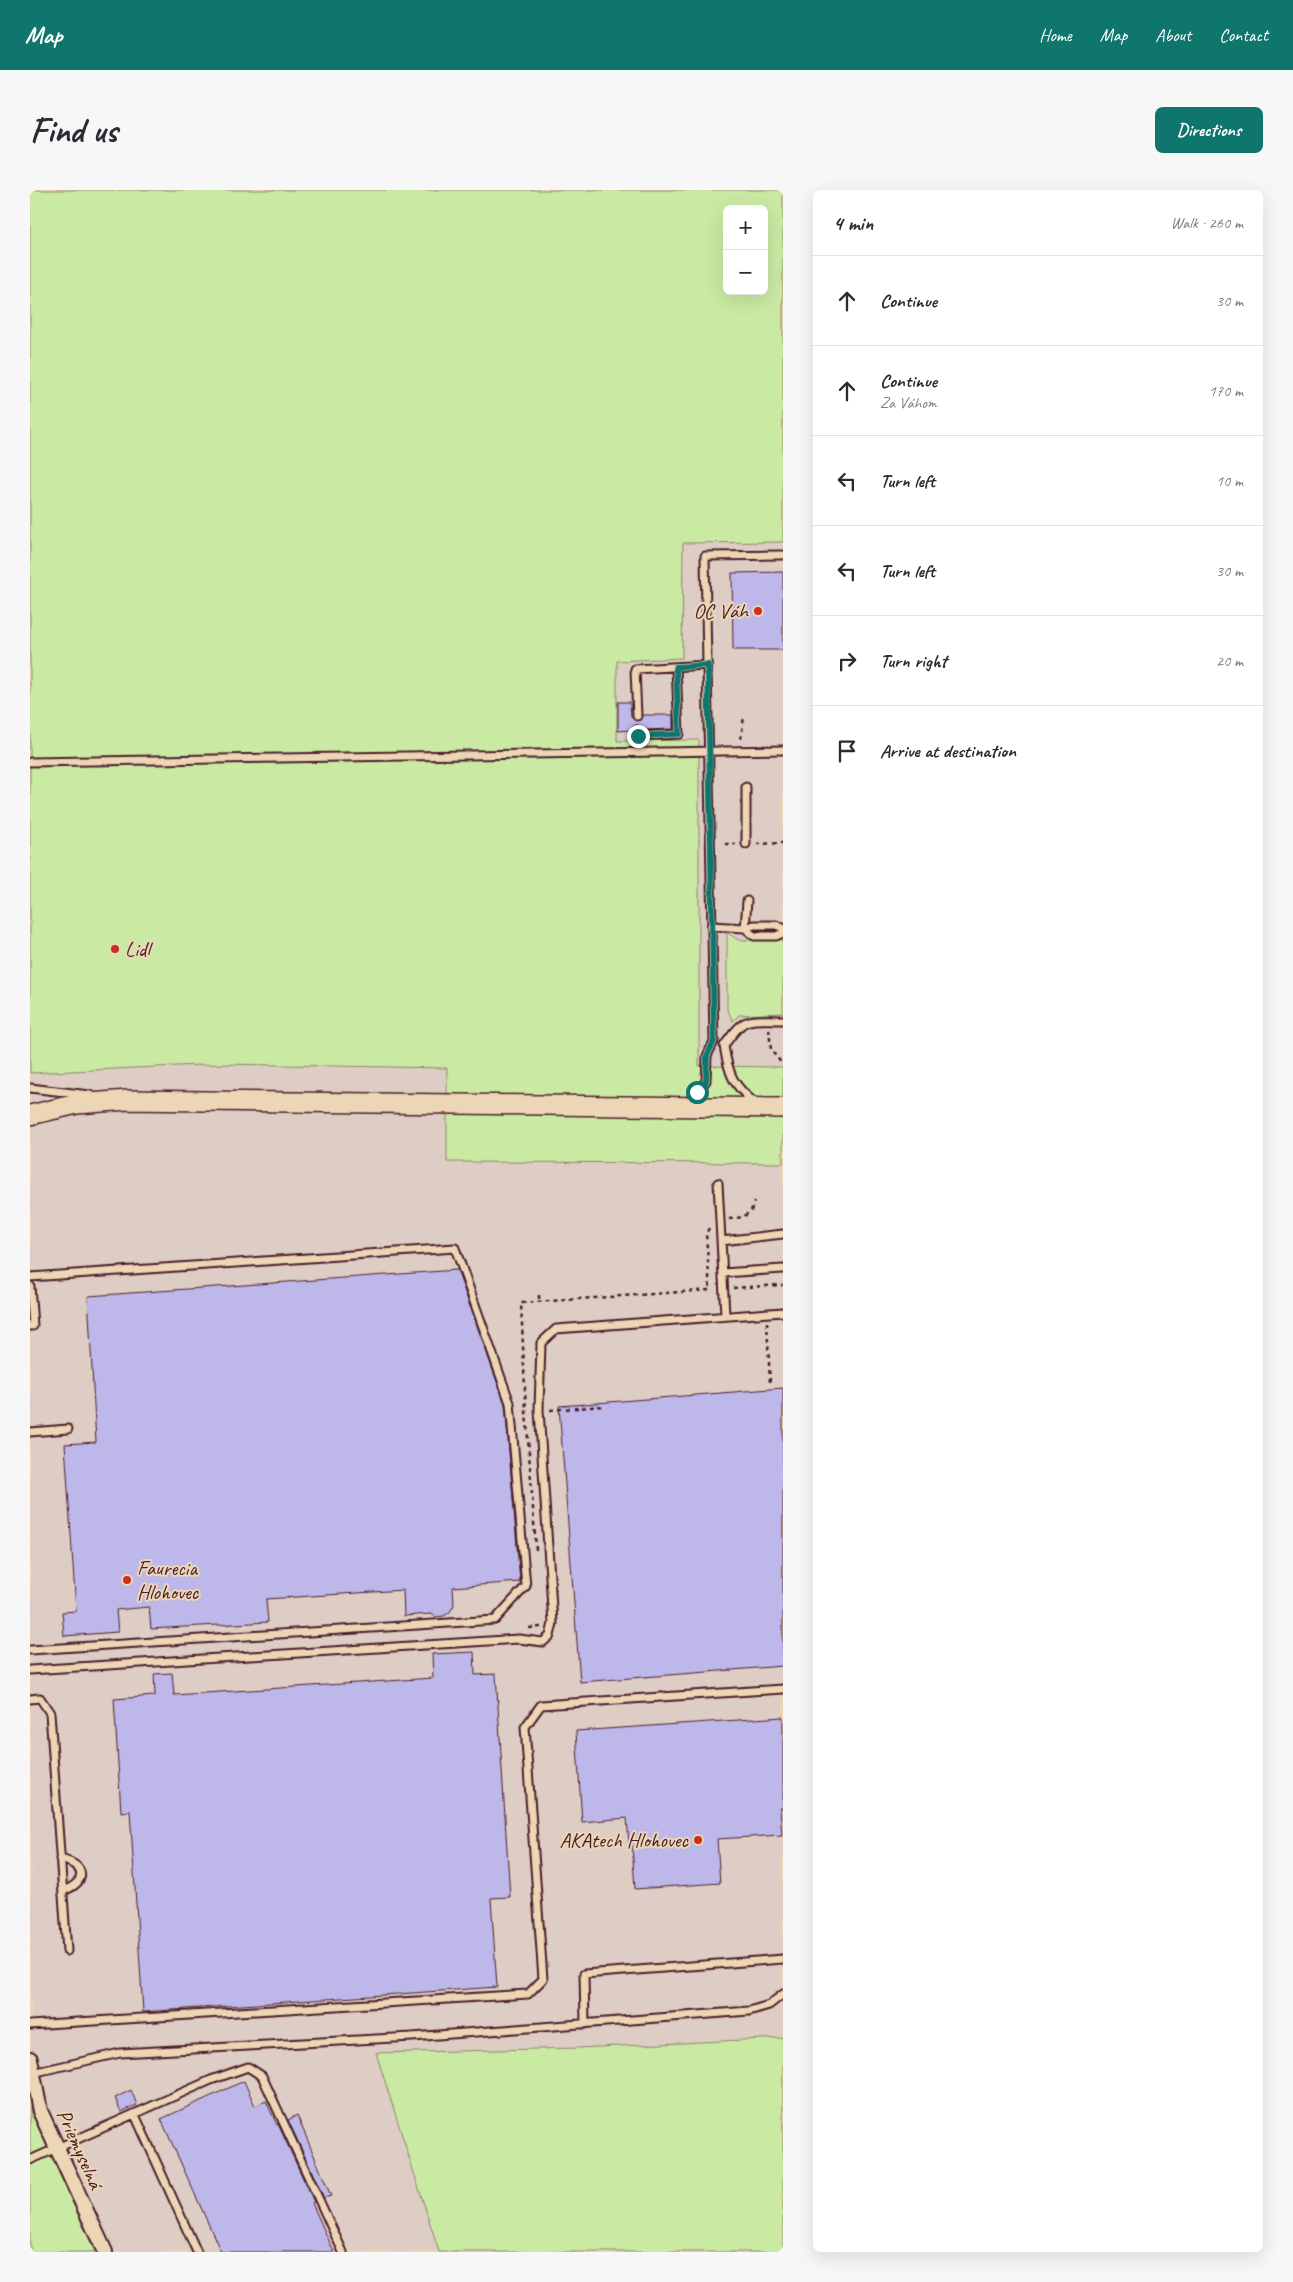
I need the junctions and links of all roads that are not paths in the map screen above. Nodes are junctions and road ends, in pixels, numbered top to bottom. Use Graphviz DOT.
graph roads {
  1 [pos="783,555"];
  2 [pos="708,665"];
  3 [pos="676,667"];
  4 [pos="637,716"];
  5 [pos="637,730"];
  6 [pos="783,750"];
  7 [pos="708,752"];
  8 [pos="30,762"];
  9 [pos="746,787"];
  10 [pos="746,844"];
  11 [pos="747,901"];
  12 [pos="712,926"];
  13 [pos="745,928"];
  14 [pos="783,928"];
  15 [pos="783,933"];
  16 [pos="783,1020"];
  17 [pos="714,1041"];
  18 [pos="724,1046"];
  19 [pos="30,1088"];
  20 [pos="128,1100"];
  21 [pos="30,1101"];
  22 [pos="77,1104"];
  23 [pos="683,1107"];
  24 [pos="760,1108"];
  25 [pos="783,1108"];
  26 [pos="30,1115"];
  27 [pos="718,1183"];
  28 [pos="783,1234"];
  29 [pos="721,1241"];
  30 [pos="783,1269"];
  31 [pos="723,1273"];
  32 [pos="30,1277"];
  33 [pos="30,1286"];
  34 [pos="783,1312"];
  35 [pos="725,1315"];
  36 [pos="30,1326"];
  37 [pos="68,1429"];
  38 [pos="30,1432"];
  39 [pos="30,1650"];
  40 [pos="30,1670"];
  41 [pos="783,1689"];
  42 [pos="30,1699"];
  43 [pos="60,1858"];
  44 [pos="63,1891"];
  45 [pos="67,1951"];
  46 [pos="783,1959"];
  47 [pos="783,1994"];
  48 [pos="584,2024"];
  49 [pos="30,2025"];
  50 [pos="30,2059"];
  51 [pos="32,2073"];
  52 [pos="135,2115"];
  53 [pos="57,2148"];
  54 [pos="30,2160"];
  55 [pos="105,2252"];
  56 [pos="197,2252"];
  57 [pos="343,2252"];
  1 -- 2 [label="lane"];
  2 -- 3 [label="lane"];
  2 -- 7 [label="lane"];
  3 -- 4 [label="lane"];
  3 -- 5 [label="lane"];
  6 -- 7 [label="lane"];
  7 -- 8 [label="lane"];
  7 -- 12 [label="lane"];
  9 -- 10 [label="lane"];
  11 -- 13 [label="lane"];
  12 -- 13 [label="lane"];
  12 -- 17 [label="lane"];
  13 -- 14 [label="lane"];
  13 -- 15 [label="lane"];
  16 -- 18 [label="lane"];
  17 -- 18 [label="lane"];
  17 -- 23 [label="lane"];
  18 -- 24 [label="lane"];
  19 -- 20 [label="lane"];
  20 -- 22 [label="main road"];
  20 -- 23 [label="main road"];
  21 -- 22 [label="main road"];
  22 -- 26 [label="main road"];
  23 -- 24 [label="main road"];
  24 -- 25 [label="main road"];
  27 -- 29 [label="lane"];
  28 -- 29 [label="lane"];
  29 -- 31 [label="lane"];
  30 -- 31 [label="lane"];
  31 -- 35 [label="lane"];
  32 -- 39 [label="lane"];
  33 -- 36 [label="lane"];
  34 -- 35 [label="lane"];
  35 -- 40 [label="lane"];
  37 -- 38 [label="lane"];
  41 -- 49 [label="lane"];
  42 -- 43 [label="lane"];
  43 -- 44 [label="lane"];
  43 -- 44 [label="lane"];
  44 -- 45 [label="lane"];
  46 -- 48 [label="lane"];
  47 -- 48 [label="lane"];
  48 -- 51 [label="lane"];
  50 -- 51 [label="street, Priemyselná"];
  51 -- 53 [label="street, Priemyselná"];
  52 -- 53 [label="lane"];
  52 -- 56 [label="lane"];
  52 -- 57 [label="lane"];
  53 -- 54 [label="lane"];
  53 -- 55 [label="street, Priemyselná"];
}
